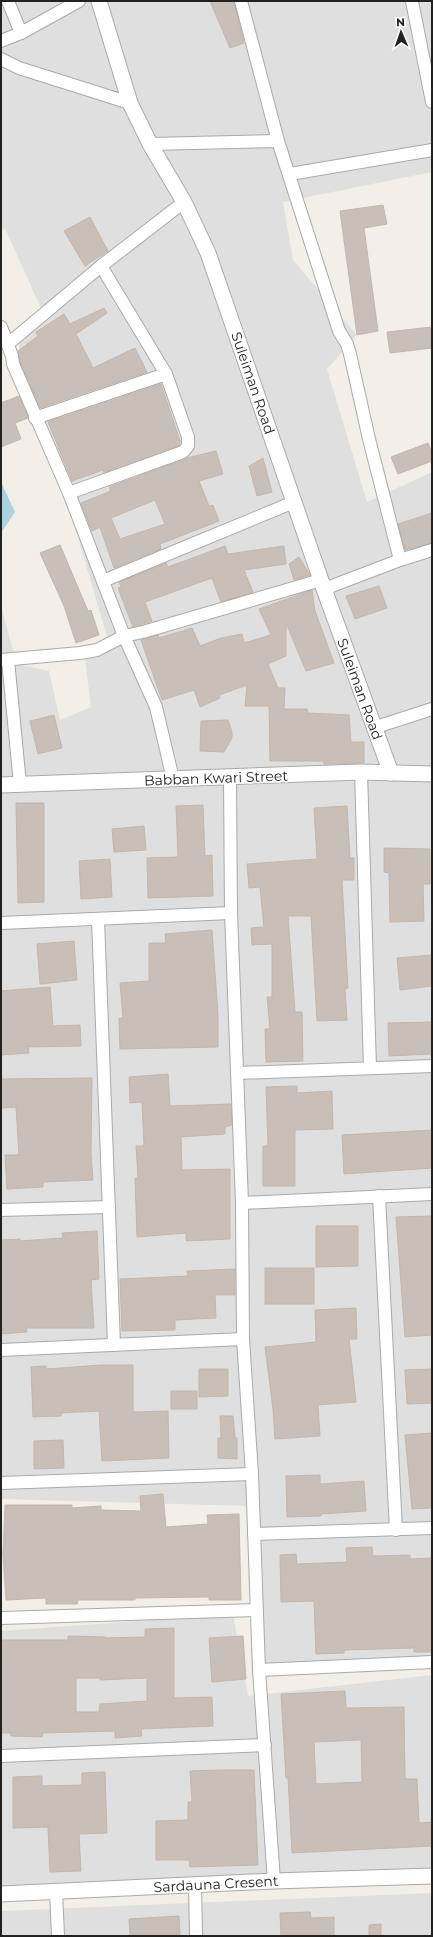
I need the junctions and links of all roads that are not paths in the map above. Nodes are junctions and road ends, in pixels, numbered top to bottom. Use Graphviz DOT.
graph roads {
  1 [pos="8,1"];
  2 [pos="79,1"];
  3 [pos="99,1"];
  4 [pos="241,1"];
  5 [pos="412,1"];
  6 [pos="21,33"];
  7 [pos="1,41"];
  8 [pos="1,59"];
  9 [pos="432,102"];
  10 [pos="130,103"];
  11 [pos="278,141"];
  12 [pos="150,144"];
  13 [pos="432,150"];
  14 [pos="290,174"];
  15 [pos="184,202"];
  16 [pos="102,266"];
  17 [pos="1,328"];
  18 [pos="8,344"];
  19 [pos="166,374"];
  20 [pos="35,418"];
  21 [pos="69,493"];
  22 [pos="294,502"];
  23 [pos="432,550"];
  24 [pos="400,560"];
  25 [pos="103,582"];
  26 [pos="322,584"];
  27 [pos="124,636"];
  28 [pos="4,660"];
  29 [pos="432,709"];
  30 [pos="373,728"];
  31 [pos="361,772"];
  32 [pos="391,773"];
  33 [pos="432,774"];
  34 [pos="230,777"];
  35 [pos="173,779"];
  36 [pos="20,784"];
  37 [pos="1,785"];
  38 [pos="231,913"];
  39 [pos="98,919"];
  40 [pos="1,923"];
  41 [pos="432,1066"];
  42 [pos="370,1068"];
  43 [pos="237,1073"];
  44 [pos="432,1194"];
  45 [pos="379,1196"];
  46 [pos="242,1203"];
  47 [pos="109,1207"];
  48 [pos="1,1210"];
  49 [pos="243,1339"];
  50 [pos="114,1345"];
  51 [pos="1,1350"];
  52 [pos="252,1474"];
  53 [pos="1,1483"];
  54 [pos="432,1528"];
  55 [pos="396,1530"];
  56 [pos="254,1534"];
  57 [pos="256,1610"];
  58 [pos="1,1618"];
  59 [pos="432,1662"];
  60 [pos="258,1670"];
  61 [pos="265,1745"];
  62 [pos="1,1756"];
  63 [pos="432,1876"];
  64 [pos="274,1881"];
  65 [pos="195,1886"];
  66 [pos="56,1891"];
  67 [pos="1,1894"];
  68 [pos="58,1936"];
  69 [pos="196,1936"];
  1 -- 6 [label="street"];
  2 -- 6 [label="street"];
  3 -- 10 [label="street, Suleiman Road"];
  4 -- 11 [label="street"];
  5 -- 9 [label="street"];
  6 -- 7 [label="street"];
  8 -- 10 [label="street"];
  10 -- 12 [label="street, Suleiman Road"];
  11 -- 12 [label="street"];
  11 -- 14 [label="street"];
  12 -- 15 [label="street, Suleiman Road"];
  13 -- 14 [label="street"];
  14 -- 24 [label="street"];
  15 -- 16 [label="street"];
  15 -- 22 [label="street, Suleiman Road"];
  16 -- 18 [label="street"];
  16 -- 19 [label="street"];
  17 -- 18 [label="street"];
  18 -- 20 [label="street"];
  19 -- 20 [label="street"];
  19 -- 21 [label="street"];
  20 -- 21 [label="street"];
  21 -- 25 [label="street"];
  22 -- 25 [label="street"];
  22 -- 26 [label="street, Suleiman Road"];
  23 -- 24 [label="street"];
  24 -- 26 [label="street"];
  25 -- 27 [label="street"];
  26 -- 27 [label="street"];
  26 -- 30 [label="street, Suleiman Road"];
  27 -- 28 [label="street"];
  27 -- 35 [label="street"];
  28 -- 36 [label="street"];
  29 -- 30 [label="street"];
  30 -- 32 [label="street, Suleiman Road"];
  31 -- 32 [label="street, Babban Kwari Street"];
  31 -- 34 [label="street, Babban Kwari Street"];
  31 -- 42 [label="street"];
  32 -- 33 [label="street, Babban Kwari Street"];
  34 -- 35 [label="street, Babban Kwari Street"];
  34 -- 38 [label="street"];
  35 -- 36 [label="street, Babban Kwari Street"];
  36 -- 37 [label="street, Babban Kwari Street"];
  38 -- 39 [label="street"];
  38 -- 43 [label="street"];
  39 -- 40 [label="street"];
  39 -- 47 [label="street"];
  41 -- 42 [label="street"];
  42 -- 43 [label="street"];
  43 -- 46 [label="street"];
  44 -- 45 [label="street"];
  45 -- 46 [label="street"];
  45 -- 55 [label="street"];
  46 -- 49 [label="street"];
  47 -- 48 [label="street"];
  47 -- 50 [label="street"];
  49 -- 50 [label="street"];
  49 -- 52 [label="street"];
  50 -- 51 [label="street"];
  52 -- 53 [label="street"];
  52 -- 56 [label="street"];
  54 -- 55 [label="street"];
  55 -- 56 [label="street"];
  56 -- 57 [label="street"];
  57 -- 58 [label="street"];
  57 -- 60 [label="street"];
  59 -- 60 [label="street"];
  60 -- 61 [label="street"];
  61 -- 62 [label="street"];
  61 -- 64 [label="street"];
  63 -- 64 [label="street, Sardauna Cresent"];
  64 -- 65 [label="street, Sardauna Cresent"];
  65 -- 66 [label="street, Sardauna Cresent"];
  65 -- 69 [label="street"];
  66 -- 67 [label="street, Sardauna Cresent"];
  66 -- 68 [label="street"];
}
